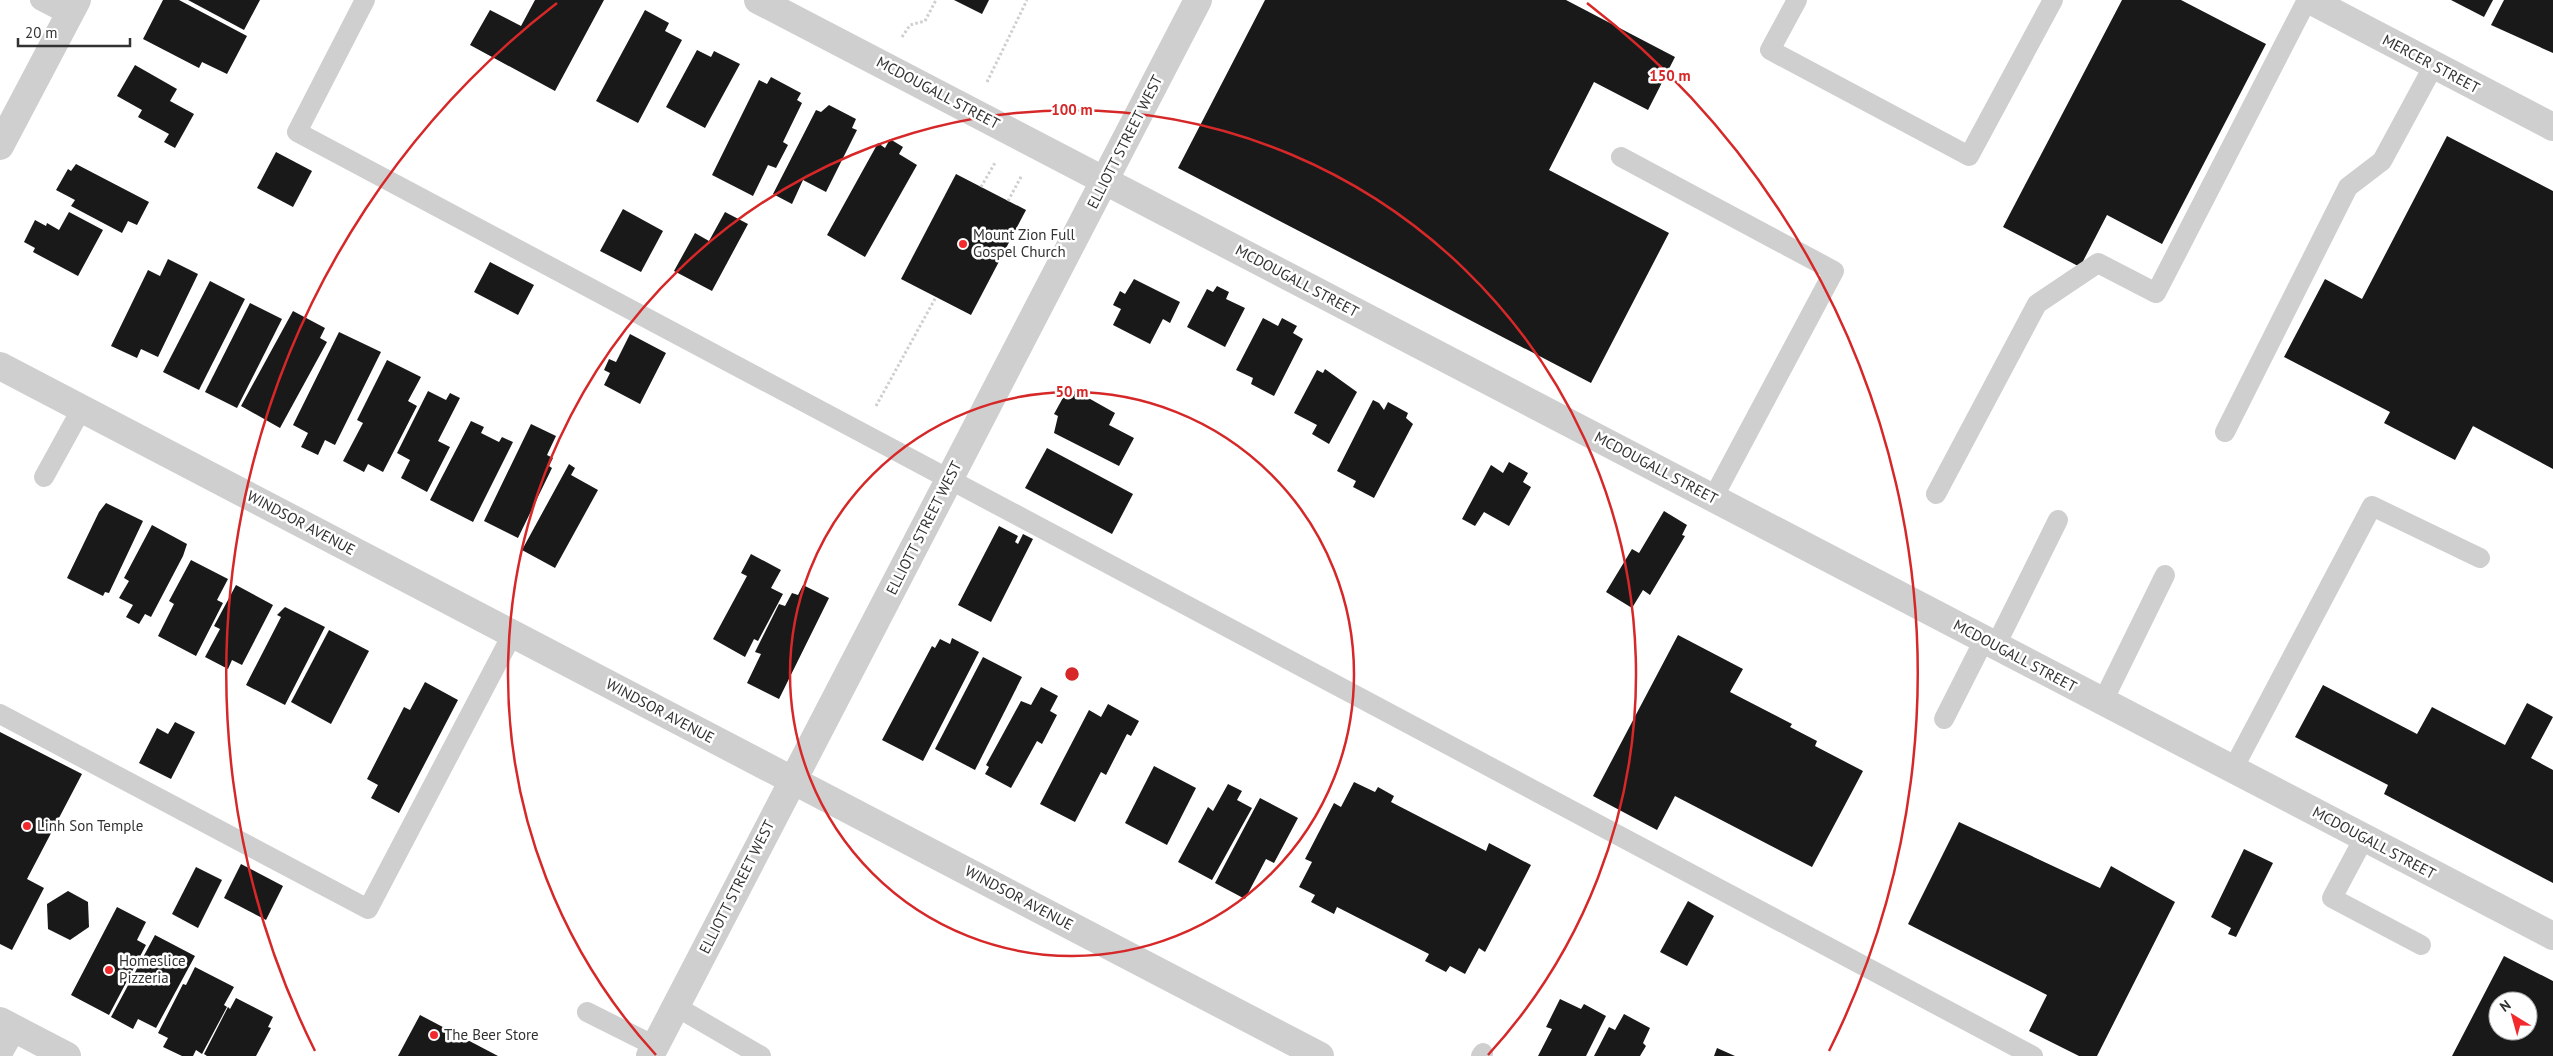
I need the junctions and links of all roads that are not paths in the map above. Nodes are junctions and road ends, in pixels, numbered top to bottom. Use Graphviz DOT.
graph roads {
  1 [pos="40,0"];
  2 [pos="365,0"];
  3 [pos="758,0"];
  4 [pos="1198,0"];
  5 [pos="1797,0"];
  6 [pos="2053,0"];
  7 [pos="2308,0"];
  8 [pos="73,8"];
  9 [pos="2434,65"];
  10 [pos="2553,127"];
  11 [pos="0,146"];
  12 [pos="1621,157"];
  13 [pos="1104,181"];
  14 [pos="0,366"];
  15 [pos="82,408"];
  16 [pos="2225,432"];
  17 [pos="44,477"];
  18 [pos="950,478"];
  19 [pos="1936,494"];
  20 [pos="1712,498"];
  21 [pos="2058,520"];
  22 [pos="2480,558"];
  23 [pos="2165,575"];
  24 [pos="513,633"];
  25 [pos="1990,643"];
  26 [pos="2102,702"];
  27 [pos="0,714"];
  28 [pos="1944,719"];
  29 [pos="2233,769"];
  30 [pos="793,780"];
  31 [pos="2364,838"];
  32 [pos="2553,936"];
  33 [pos="2421,945"];
  34 [pos="675,1006"];
  35 [pos="586,1012"];
  36 [pos="8,1025"];
  37 [pos="652,1051"];
  38 [pos="1,1056"];
  39 [pos="67,1056"];
  40 [pos="761,1056"];
  41 [pos="1320,1056"];
  42 [pos="2033,1056"];
  1 -- 8 [label="lane"];
  2 -- 18 [label="lane"];
  3 -- 13 [label="street, MCDOUGALL STREET"];
  4 -- 13 [label="street, ELLIOTT STREET WEST"];
  5 -- 6 [label="lane"];
  7 -- 9 [label="street, MERCER STREET"];
  7 -- 19 [label="lane"];
  8 -- 11 [label="street"];
  9 -- 10 [label="street, MERCER STREET"];
  9 -- 16 [label="lane"];
  12 -- 20 [label="lane"];
  13 -- 18 [label="street, ELLIOTT STREET WEST"];
  13 -- 20 [label="street, MCDOUGALL STREET"];
  14 -- 15 [label="street, WINDSOR AVENUE"];
  15 -- 17 [label="lane"];
  15 -- 24 [label="street, WINDSOR AVENUE"];
  18 -- 30 [label="street, ELLIOTT STREET WEST"];
  18 -- 42 [label="lane"];
  20 -- 25 [label="street, MCDOUGALL STREET"];
  21 -- 25 [label="lane"];
  22 -- 29 [label="lane"];
  23 -- 26 [label="lane"];
  24 -- 27 [label="lane"];
  24 -- 30 [label="street, WINDSOR AVENUE"];
  25 -- 26 [label="street, MCDOUGALL STREET"];
  25 -- 28 [label="lane"];
  26 -- 29 [label="street, MCDOUGALL STREET"];
  29 -- 31 [label="street, MCDOUGALL STREET"];
  30 -- 34 [label="street, ELLIOTT STREET WEST"];
  30 -- 41 [label="street, WINDSOR AVENUE"];
  31 -- 32 [label="street, MCDOUGALL STREET"];
  31 -- 33 [label="lane"];
  34 -- 37 [label="street, ELLIOTT STREET WEST"];
  34 -- 40 [label="lane"];
  35 -- 37 [label="lane"];
  36 -- 38 [label="lane"];
  36 -- 39 [label="street"];
}
